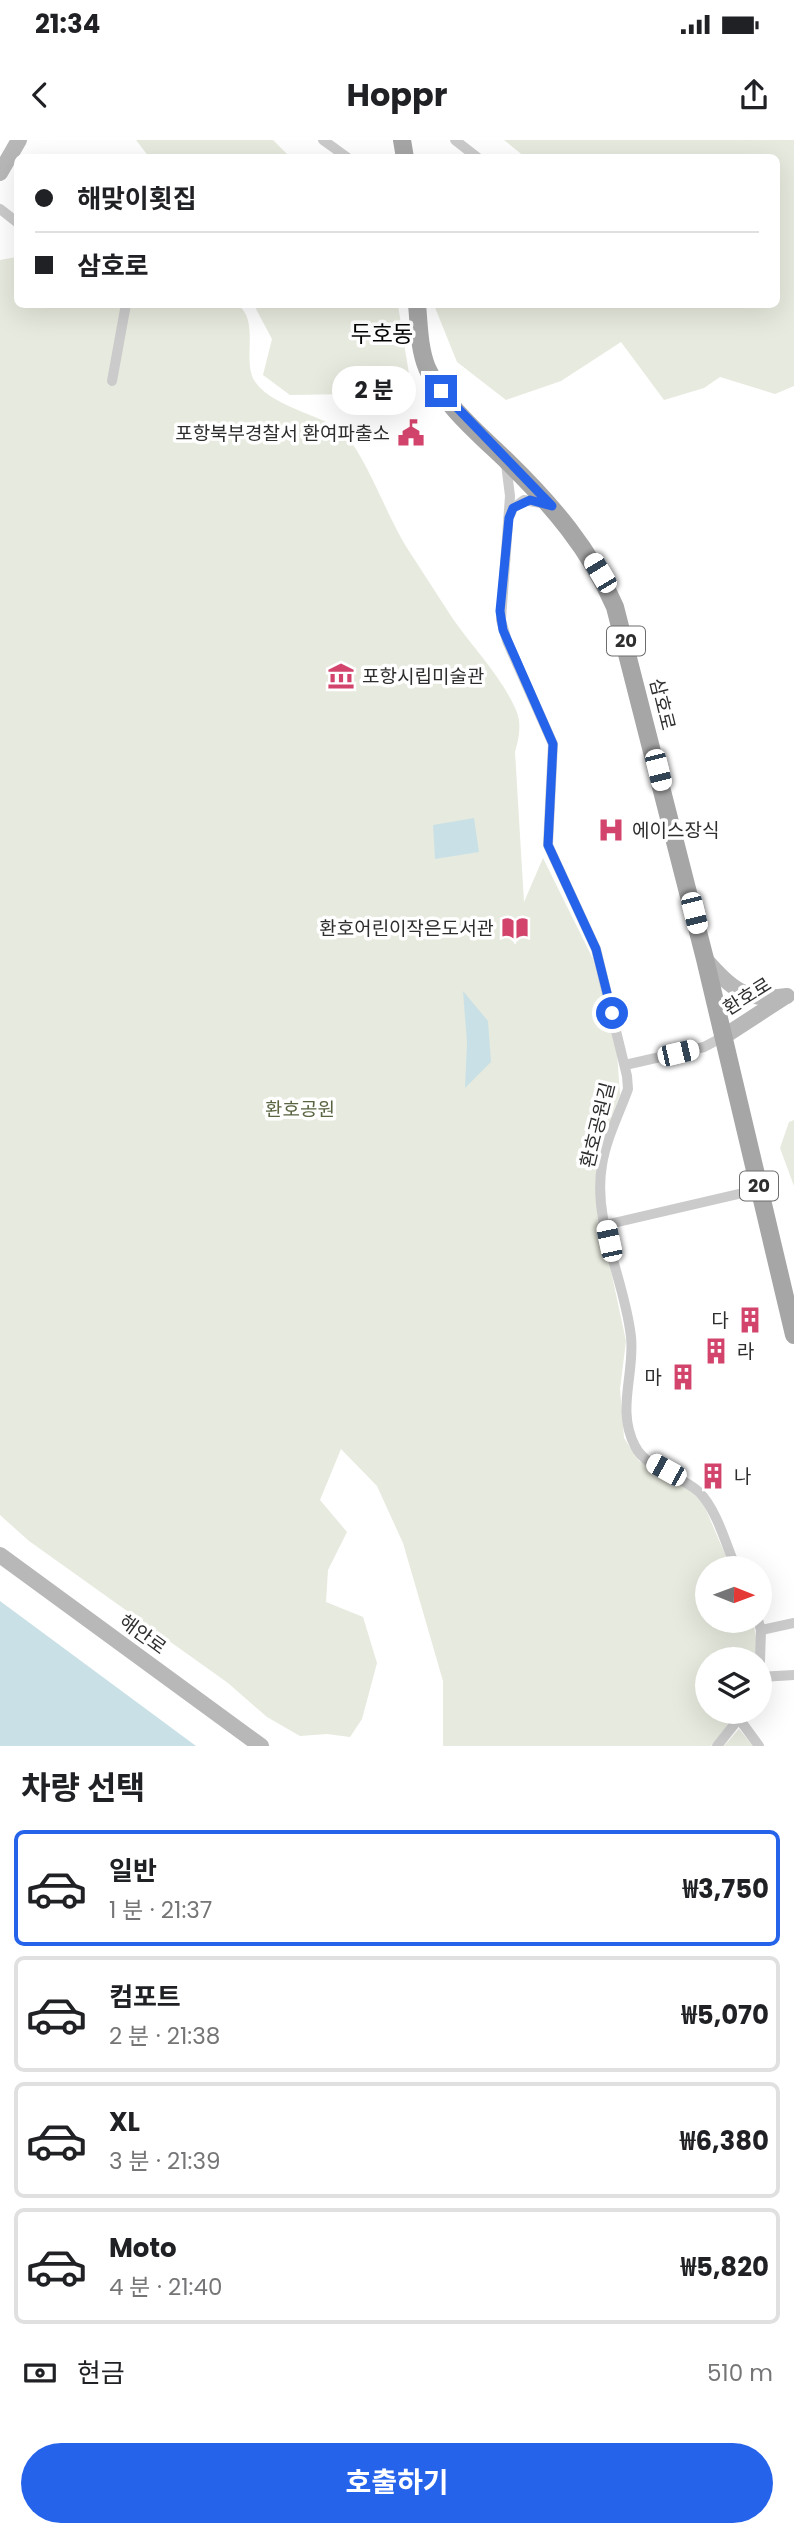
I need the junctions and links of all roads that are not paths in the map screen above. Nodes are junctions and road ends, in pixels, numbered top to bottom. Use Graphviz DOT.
graph roads {
  1 [pos="19,140"];
  2 [pos="323,140"];
  3 [pos="455,140"];
  4 [pos="342,154"];
  5 [pos="473,154"];
  6 [pos="0,173"];
  7 [pos="0,209"];
  8 [pos="14,220"];
  9 [pos="125,308"];
  10 [pos="417,308"];
  11 [pos="112,382"];
  12 [pos="505,459"];
  13 [pos="552,506"];
  14 [pos="509,518"];
  15 [pos="705,959"];
  16 [pos="790,994"];
  17 [pos="723,1037"];
  18 [pos="625,1065"];
  19 [pos="760,1189"];
  20 [pos="605,1225"];
  21 [pos="794,1335"];
  22 [pos="0,1555"];
  23 [pos="731,1556"];
  24 [pos="794,1623"];
  25 [pos="772,1624"];
  26 [pos="794,1675"];
  27 [pos="772,1676"];
  28 [pos="735,1724"];
  29 [pos="747,1724"];
  30 [pos="261,1746"];
  31 [pos="717,1746"];
  32 [pos="759,1746"];
  1 -- 6 [label="street"];
  2 -- 4 [label="street"];
  3 -- 5 [label="street"];
  7 -- 8 [label="street"];
  9 -- 11 [label="street"];
  10 -- 12 [label="main road, 삼호로 / 20"];
  12 -- 13 [label="main road, 삼호로 / 20"];
  12 -- 14 [label="street, 환호공원길"];
  13 -- 14 [label="street"];
  13 -- 15 [label="main road, 삼호로 / 20"];
  14 -- 18 [label="street, 환호공원길"];
  15 -- 16 [label="street"];
  15 -- 17 [label="main road, 삼호로 / 20"];
  16 -- 17 [label="street, 환호로"];
  17 -- 18 [label="street"];
  17 -- 19 [label="main road, 삼호로 / 20"];
  18 -- 20 [label="street, 환호공원길"];
  19 -- 20 [label="street"];
  19 -- 21 [label="main road, 삼호로 / 20"];
  20 -- 23 [label="street, 환호공원길"];
  22 -- 30 [label="street, 해안로"];
  24 -- 25 [label="street"];
  26 -- 27 [label="street"];
  28 -- 31 [label="street"];
  29 -- 32 [label="street"];
}
